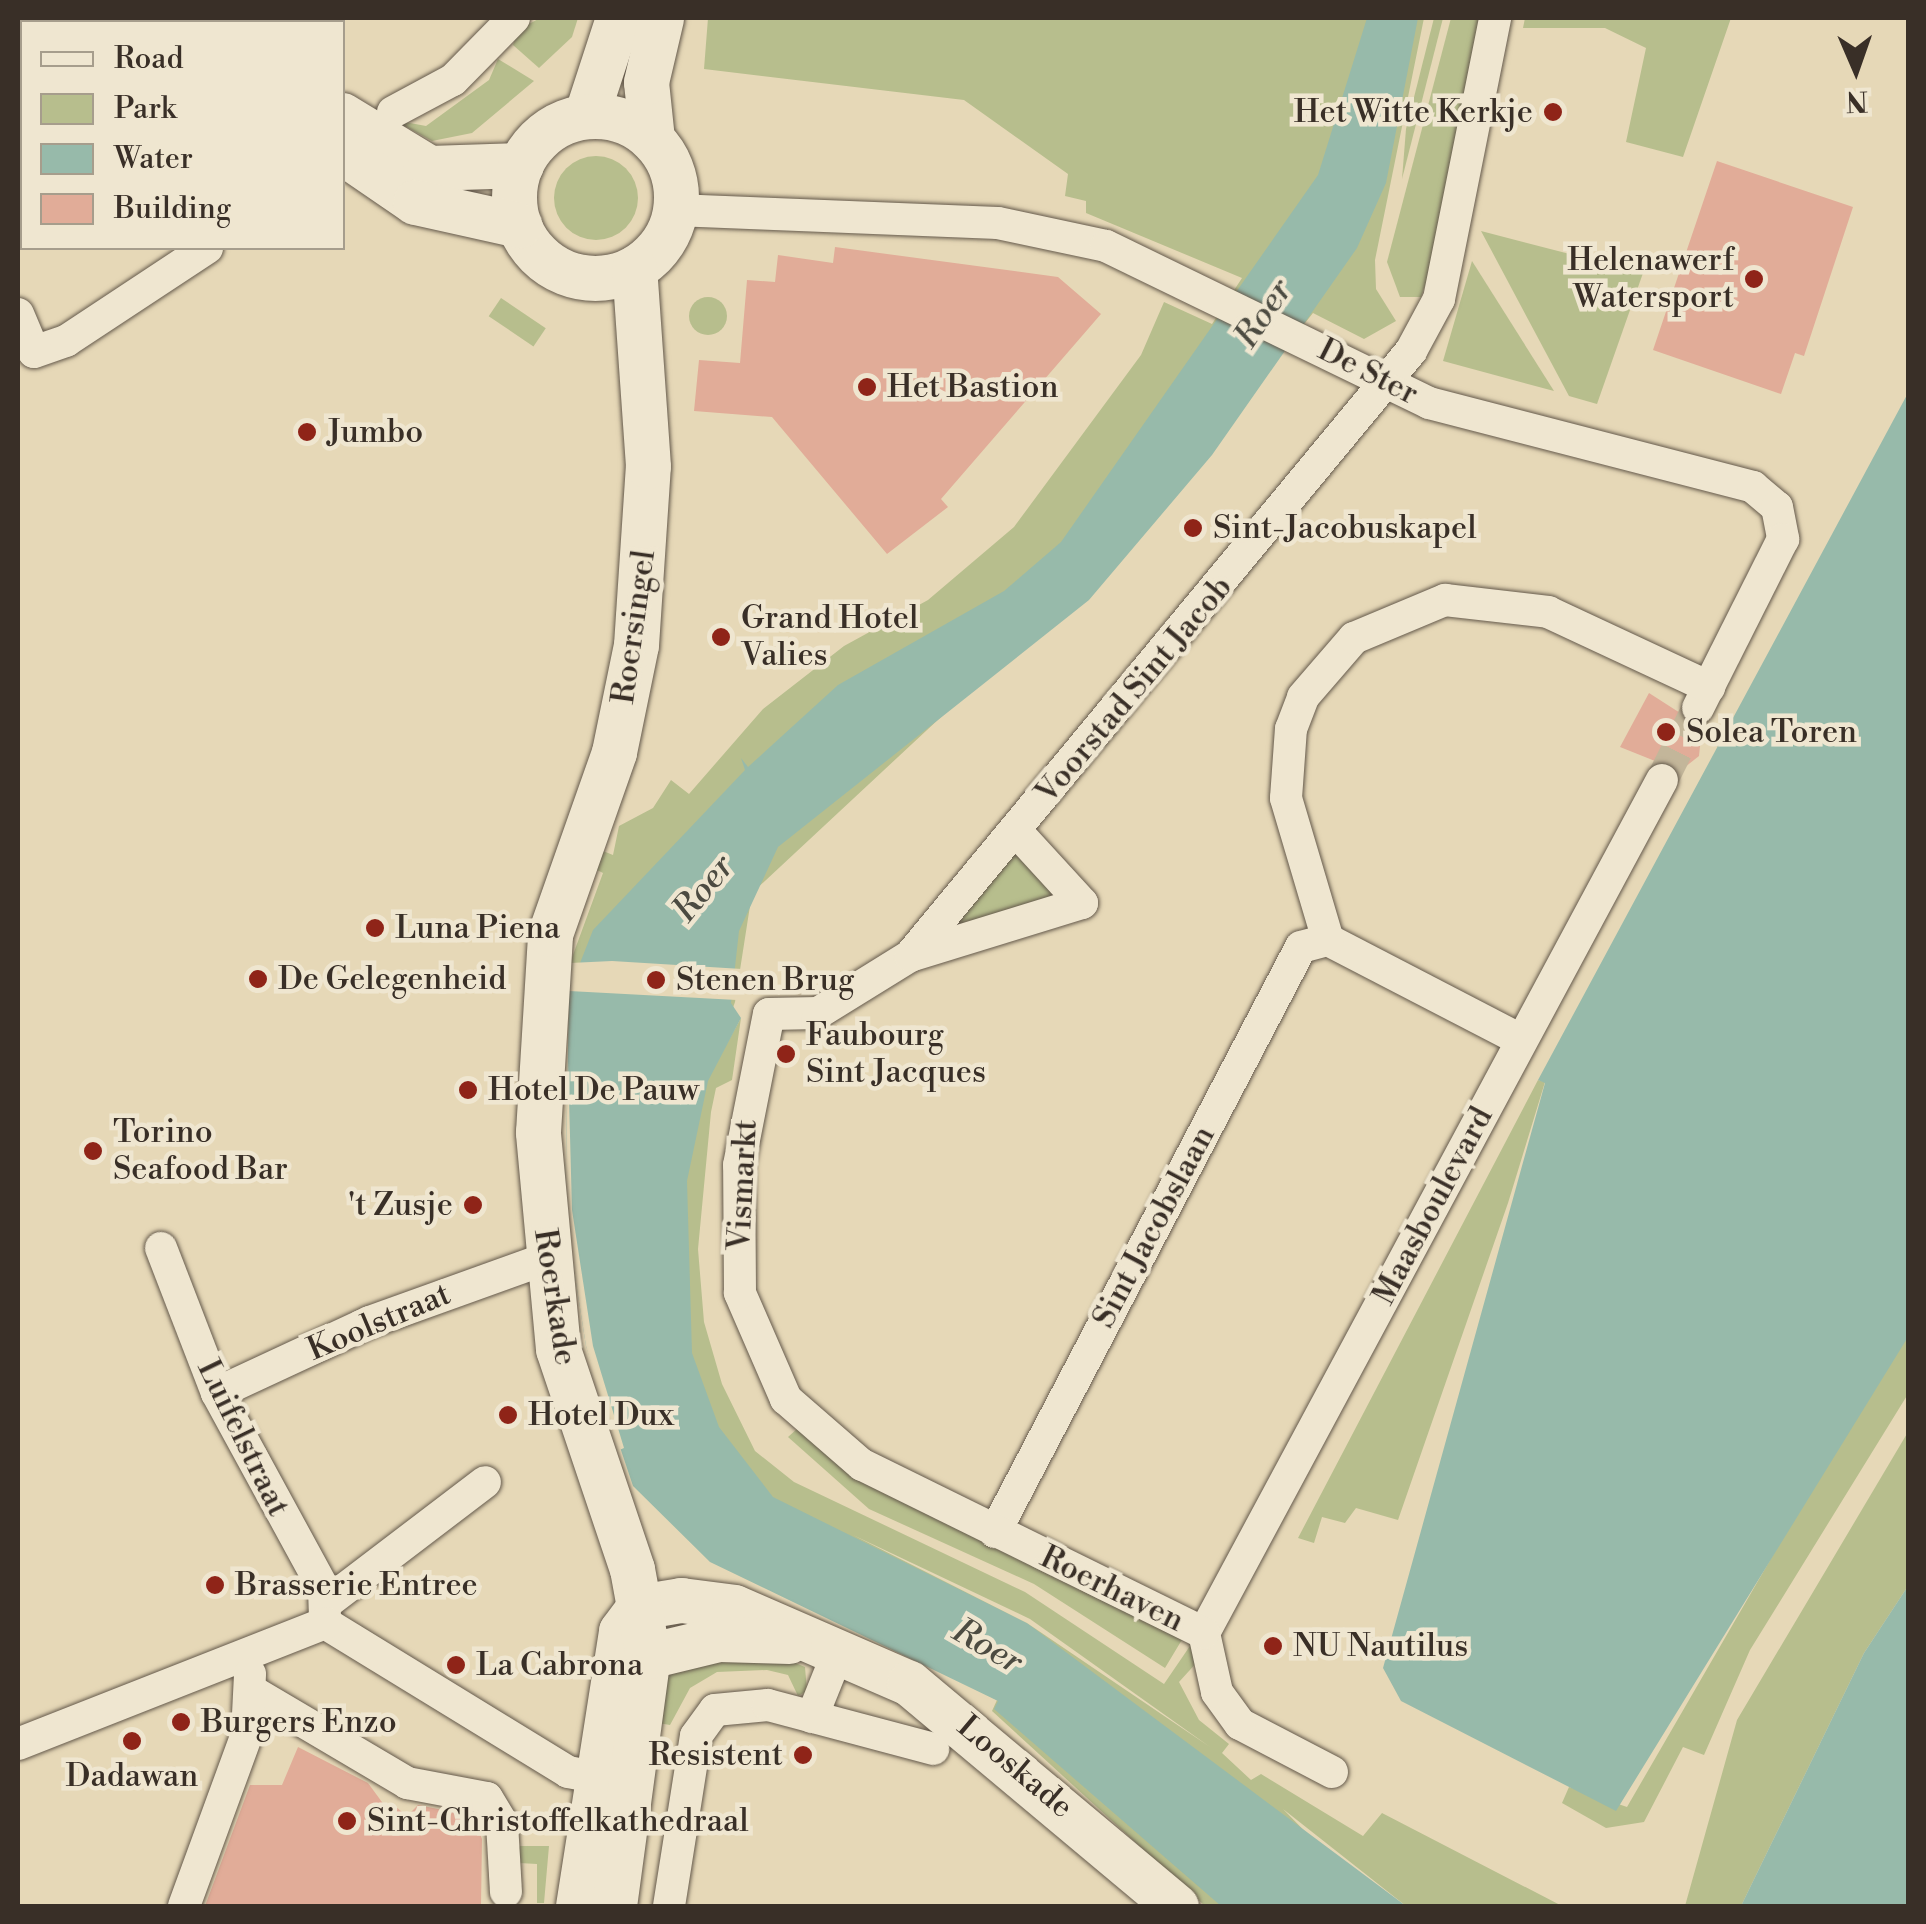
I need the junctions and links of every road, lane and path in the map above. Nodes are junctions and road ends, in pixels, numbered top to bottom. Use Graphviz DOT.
graph roads {
  1 [pos="514,18"];
  2 [pos="618,18"];
  3 [pos="661,18"];
  4 [pos="1495,18"];
  5 [pos="393,112"];
  6 [pos="586,116"];
  7 [pos="345,117"];
  8 [pos="652,139"];
  9 [pos="345,154"];
  10 [pos="521,165"];
  11 [pos="676,210"];
  12 [pos="519,225"];
  13 [pos="204,250"];
  14 [pos="634,268"];
  15 [pos="18,314"];
  16 [pos="1389,384"];
  17 [pos="1662,780"];
  18 [pos="1016,831"];
  19 [pos="1328,940"];
  20 [pos="910,956"];
  21 [pos="542,976"];
  22 [pos="770,1014"];
  23 [pos="1520,1040"];
  24 [pos="162,1248"];
  25 [pos="545,1259"];
  26 [pos="217,1393"];
  27 [pos="485,1482"];
  28 [pos="995,1532"];
  29 [pos="639,1607"];
  30 [pos="327,1612"];
  31 [pos="1204,1633"];
  32 [pos="838,1650"];
  33 [pos="648,1656"];
  34 [pos="246,1660"];
  35 [pos="255,1693"];
  36 [pos="812,1718"];
  37 [pos="18,1744"];
  38 [pos="932,1749"];
  39 [pos="1332,1772"];
  40 [pos="617,1781"];
  41 [pos="506,1892"];
  42 [pos="184,1906"];
  43 [pos="578,1906"];
  44 [pos="614,1906"];
  45 [pos="669,1906"];
  46 [pos="1176,1906"];
  1 -- 5 [label="street"];
  2 -- 6 [label="main road"];
  3 -- 8 [label="main road"];
  4 -- 16 [label="street, Voorstad Sint Jacob"];
  6 -- 8 [label="main road"];
  6 -- 10 [label="main road"];
  7 -- 10 [label="main road"];
  8 -- 11 [label="main road"];
  9 -- 12 [label="main road"];
  10 -- 12 [label="main road"];
  11 -- 14 [label="main road"];
  11 -- 16 [label="street, De Ster"];
  12 -- 14 [label="main road"];
  13 -- 15 [label="street"];
  14 -- 21 [label="main road, Roersingel"];
  16 -- 18 [label="street, Voorstad Sint Jacob"];
  16 -- 19 [label="street, De Ster"];
  17 -- 23 [label="street, Maasboulevard"];
  18 -- 20 [label="street, Voorstad Sint Jacob"];
  18 -- 20 [label="street, Voorstad Sint Jacob"];
  19 -- 23 [label="street"];
  19 -- 28 [label="street, Sint Jacobslaan"];
  20 -- 22 [label="street, Voorstad Sint Jacob"];
  21 -- 25 [label="main road, Roerkade"];
  22 -- 28 [label="street, Vismarkt"];
  23 -- 31 [label="street, Maasboulevard"];
  24 -- 26 [label="street, Luifelstraat"];
  25 -- 26 [label="street, Koolstraat"];
  25 -- 29 [label="main road, Roerkade"];
  26 -- 30 [label="street, Luifelstraat"];
  27 -- 30 [label="street"];
  28 -- 31 [label="street, Roerhaven"];
  29 -- 32 [label="main road, Looskade"];
  29 -- 33 [label="main road, Roerkade"];
  29 -- 40 [label="main road"];
  30 -- 34 [label="street"];
  30 -- 40 [label="street"];
  31 -- 39 [label="street, Roerhaven"];
  32 -- 33 [label="main road, Looskade"];
  32 -- 36 [label="street"];
  32 -- 46 [label="main road, Looskade"];
  33 -- 40 [label="main road, Roerkade"];
  34 -- 35 [label="street"];
  34 -- 37 [label="street"];
  35 -- 41 [label="street"];
  35 -- 42 [label="street"];
  36 -- 38 [label="street"];
  36 -- 45 [label="street"];
  40 -- 43 [label="main road"];
  40 -- 44 [label="main road"];
}
